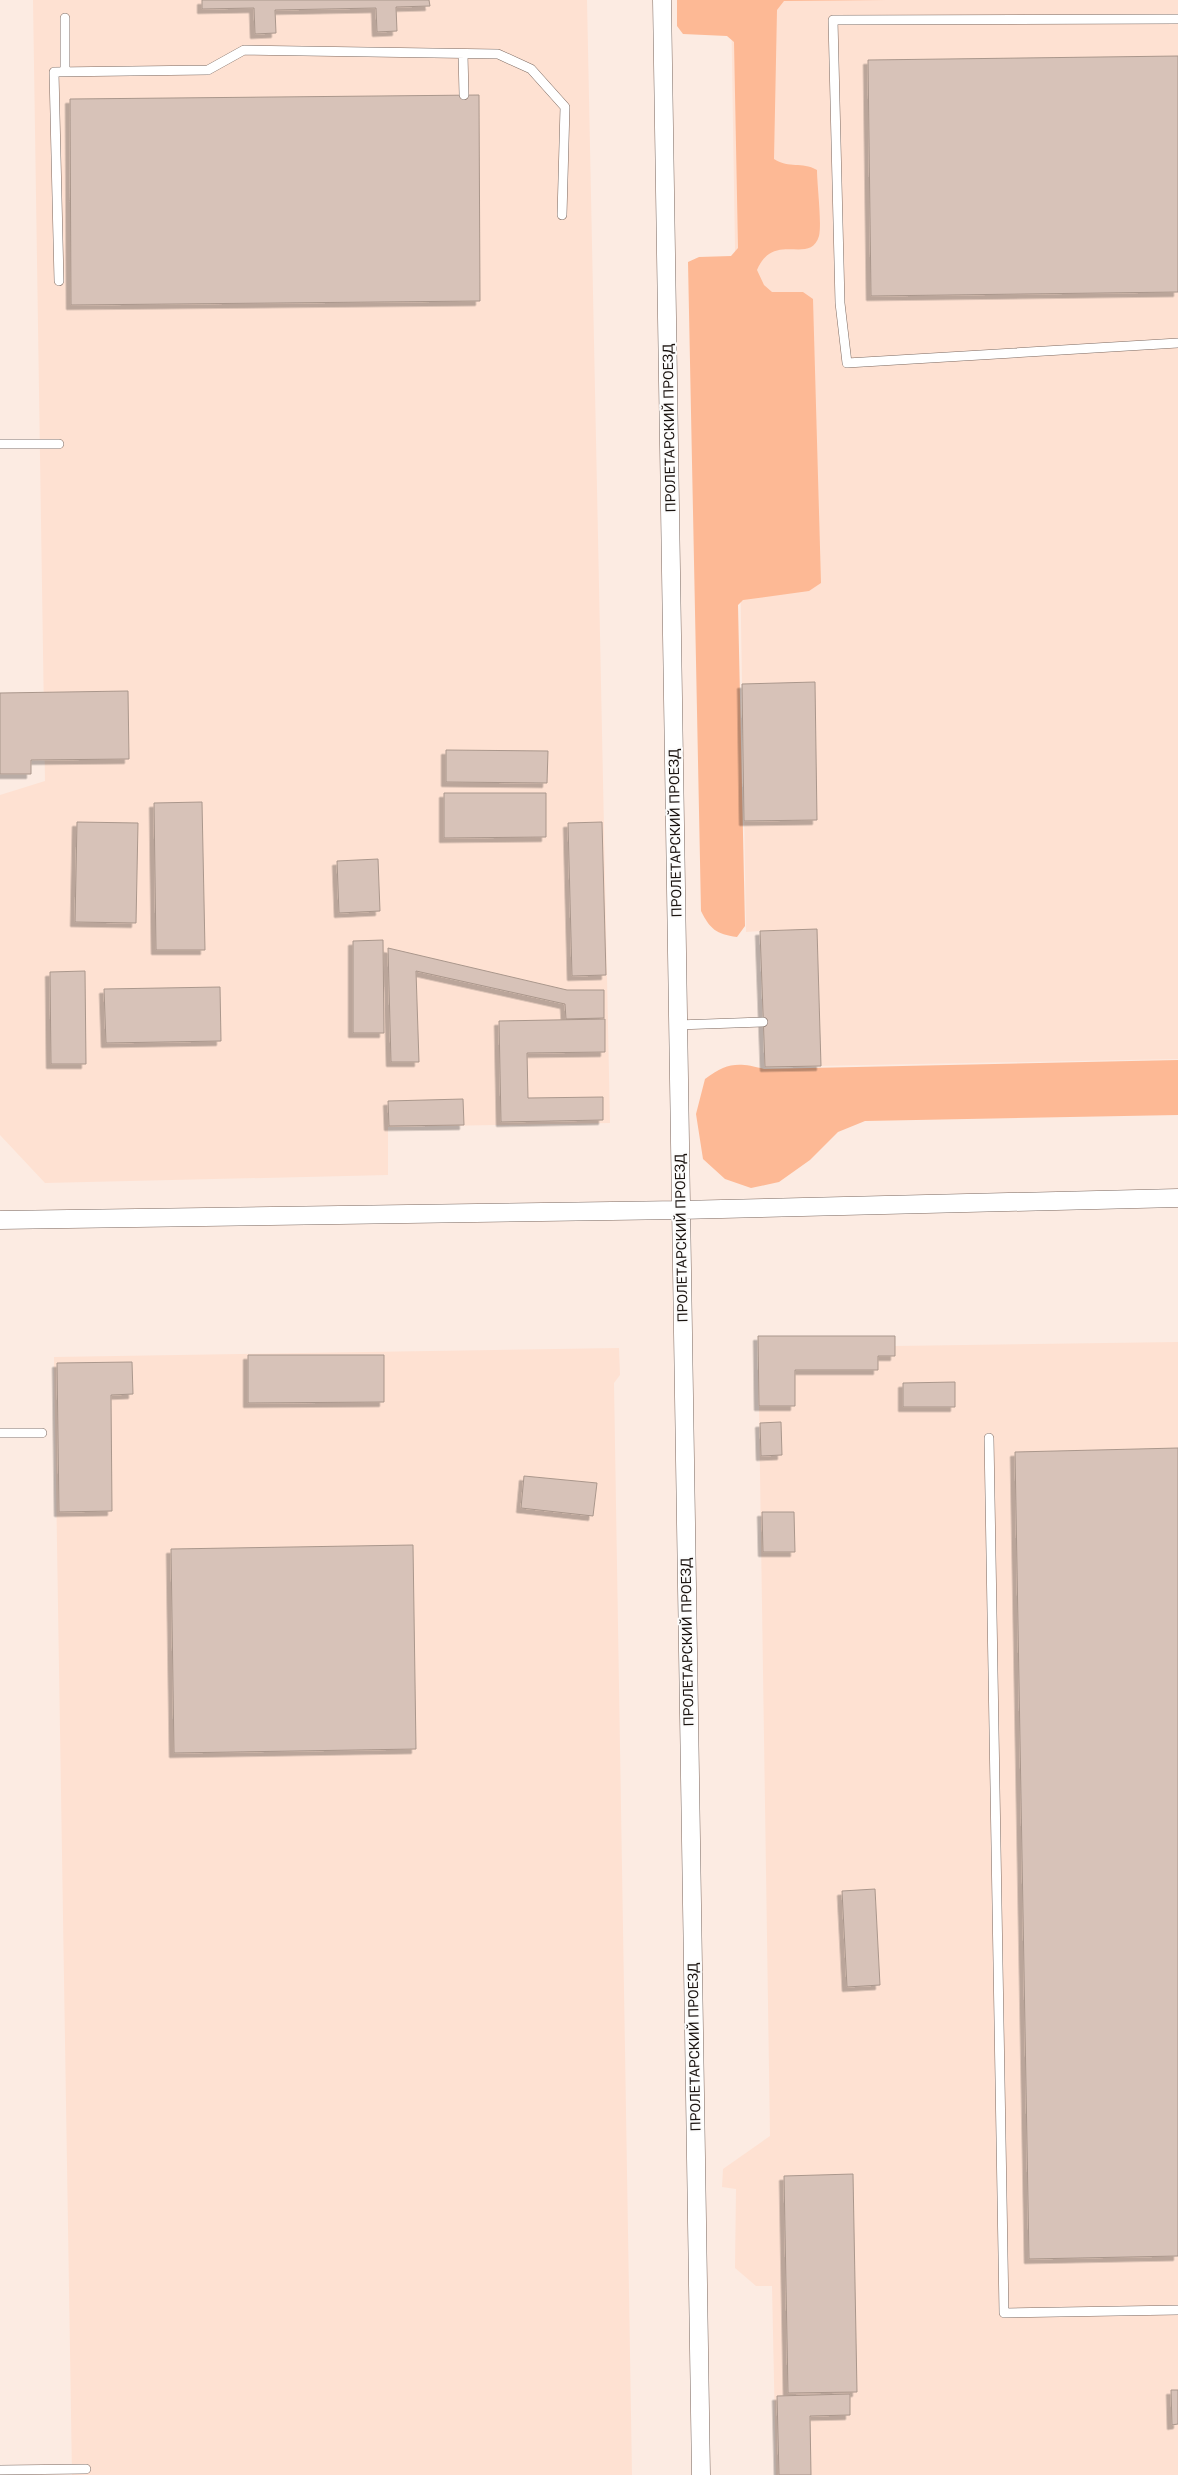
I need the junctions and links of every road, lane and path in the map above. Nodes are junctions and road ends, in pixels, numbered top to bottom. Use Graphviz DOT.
graph roads {
  1 [pos="662,0"];
  2 [pos="65,18"];
  3 [pos="1178,19"];
  4 [pos="463,54"];
  5 [pos="66,72"];
  6 [pos="464,95"];
  7 [pos="562,216"];
  8 [pos="59,281"];
  9 [pos="1178,343"];
  10 [pos="0,444"];
  11 [pos="59,444"];
  12 [pos="763,1022"];
  13 [pos="677,1025"];
  14 [pos="1178,1198"];
  15 [pos="680,1210"];
  16 [pos="0,1220"];
  17 [pos="0,1433"];
  18 [pos="42,1433"];
  19 [pos="989,1438"];
  20 [pos="1178,2310"];
  21 [pos="86,2469"];
  22 [pos="0,2470"];
  23 [pos="701,2475"];
  1 -- 13 [label="street, ПРОЛЕТАРСКИЙ ПРОЕЗД"];
  2 -- 5 [label="lane"];
  3 -- 9 [label="lane"];
  4 -- 5 [label="lane"];
  4 -- 6 [label="lane"];
  4 -- 7 [label="lane"];
  5 -- 8 [label="lane"];
  10 -- 11 [label="lane"];
  12 -- 13 [label="lane"];
  13 -- 15 [label="street, ПРОЛЕТАРСКИЙ ПРОЕЗД"];
  14 -- 15 [label="street"];
  15 -- 16 [label="street"];
  15 -- 23 [label="street, ПРОЛЕТАРСКИЙ ПРОЕЗД"];
  17 -- 18 [label="lane"];
  19 -- 20 [label="lane"];
  21 -- 22 [label="lane"];
}
